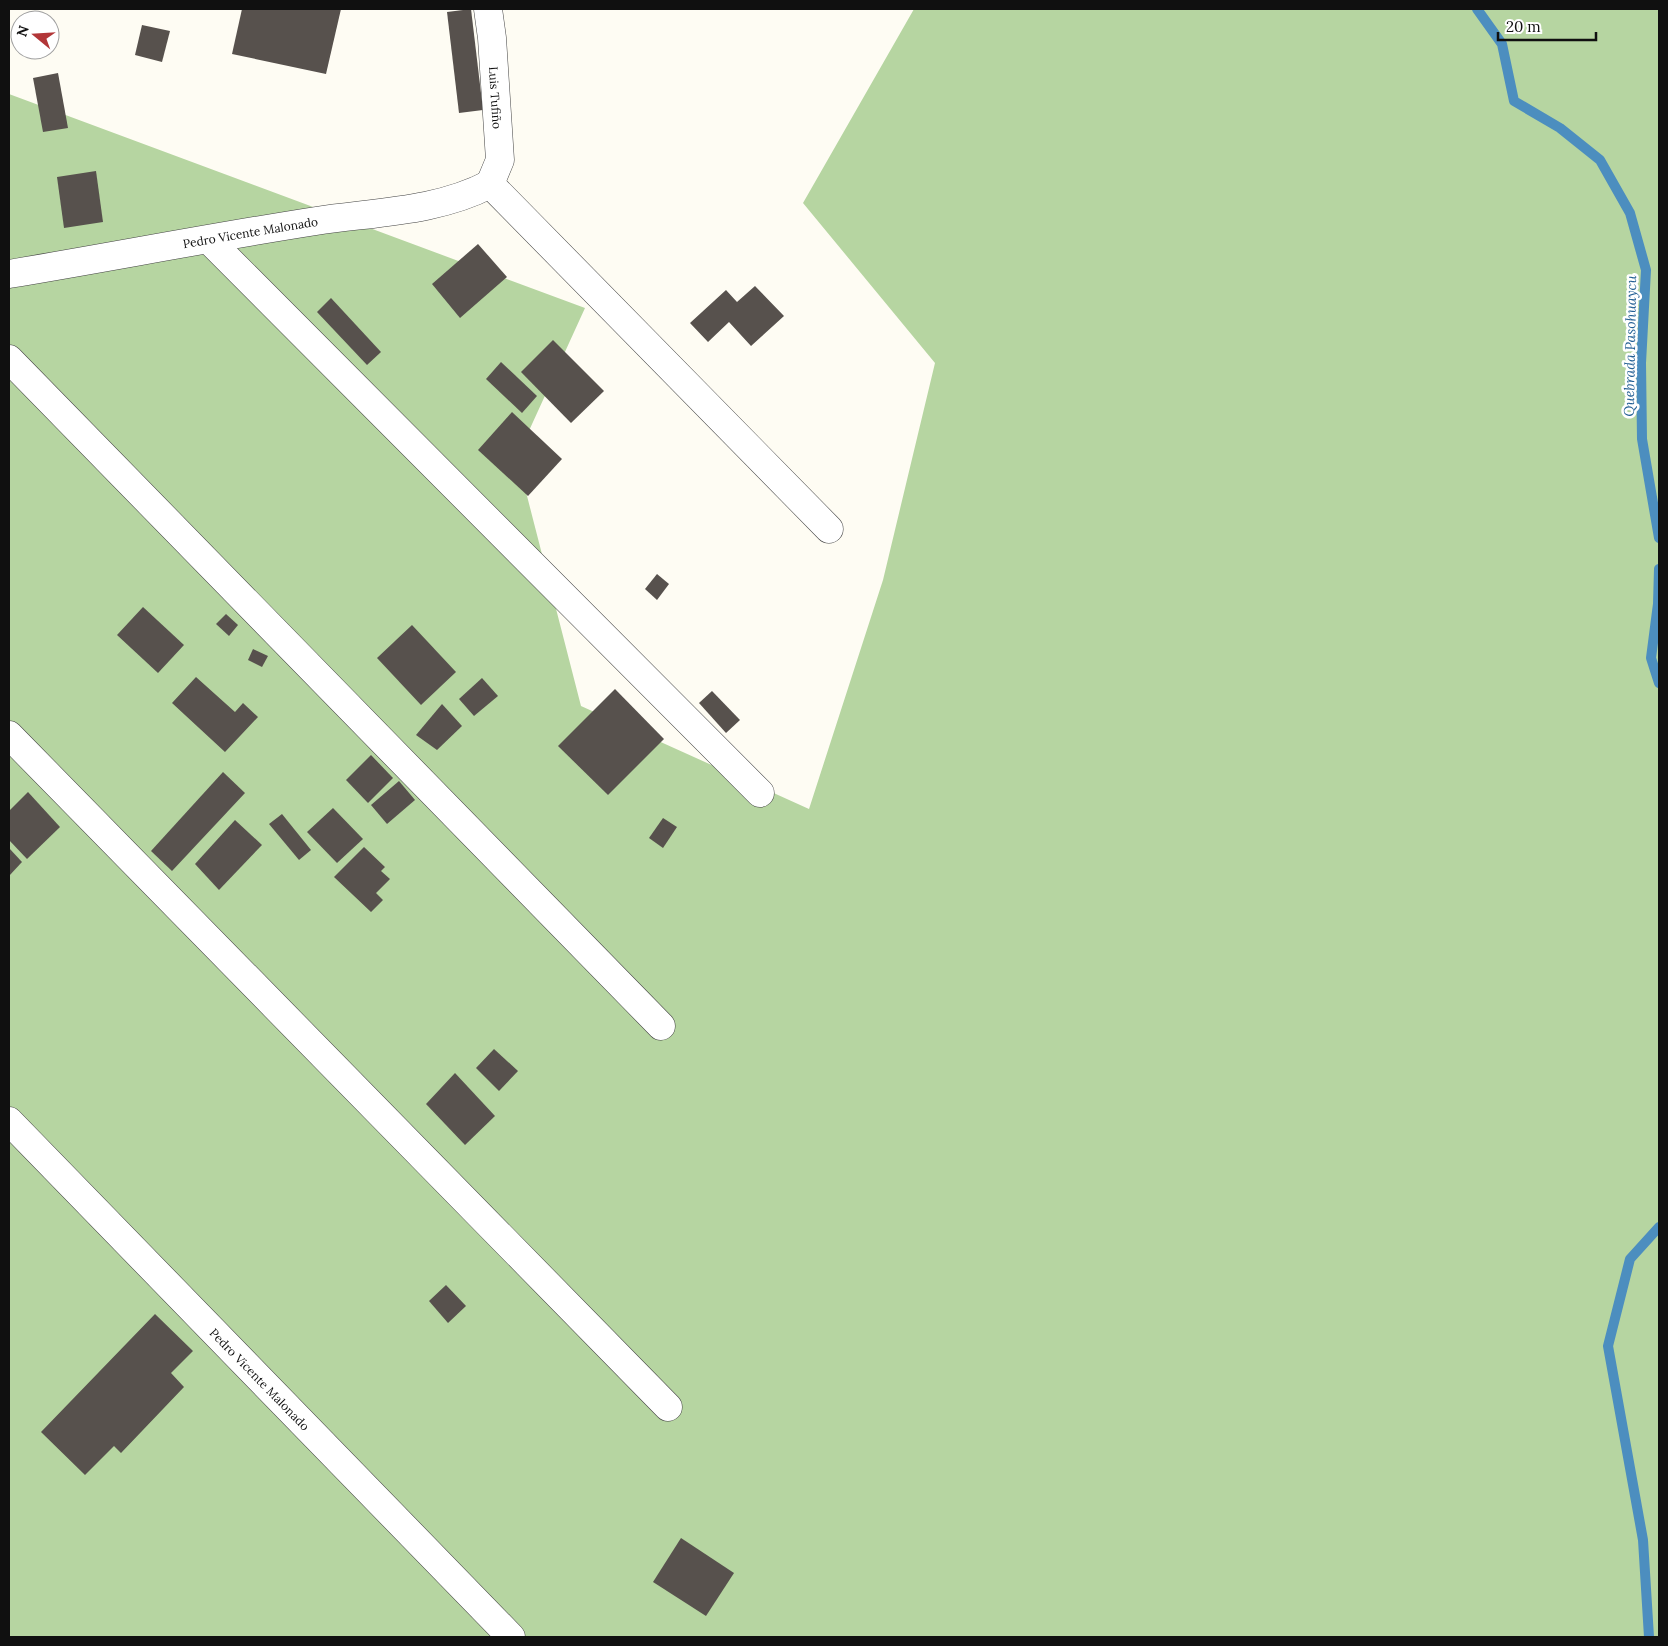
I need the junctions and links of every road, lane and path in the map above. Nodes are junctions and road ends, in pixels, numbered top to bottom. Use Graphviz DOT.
graph roads {
  1 [pos="488,9"];
  2 [pos="490,184"];
  3 [pos="209,240"];
  4 [pos="9,274"];
  5 [pos="9,359"];
  6 [pos="829,529"];
  7 [pos="9,735"];
  8 [pos="760,793"];
  9 [pos="661,1026"];
  10 [pos="9,1121"];
  11 [pos="668,1407"];
  12 [pos="511,1637"];
  1 -- 2 [label="street, Luis Tufiño"];
  2 -- 3 [label="street, Pedro Vicente Malonado"];
  2 -- 6 [label="street"];
  3 -- 4 [label="street, Pedro Vicente Malonado"];
  3 -- 8 [label="street"];
  5 -- 9 [label="street"];
  7 -- 11 [label="street"];
  10 -- 12 [label="street, Pedro Vicente Malonado"];
}
